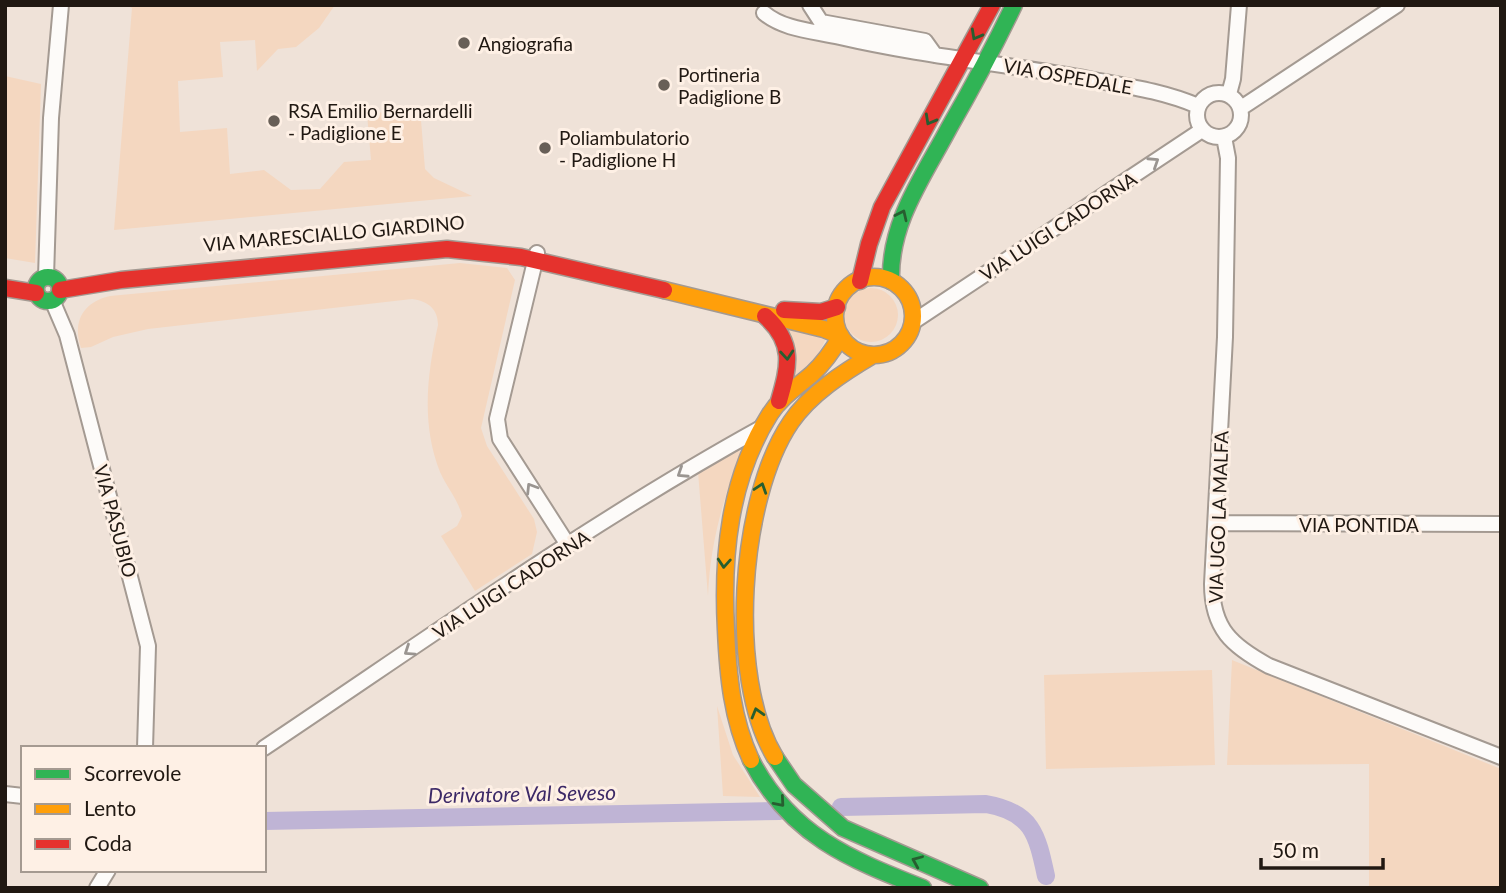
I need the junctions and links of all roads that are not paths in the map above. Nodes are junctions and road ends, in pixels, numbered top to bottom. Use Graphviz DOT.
graph roads {
  1 [pos="810,5"];
  2 [pos="992,5"];
  3 [pos="1014,5"];
  4 [pos="1239,5"];
  5 [pos="1396,5"];
  6 [pos="56,6"];
  7 [pos="764,13"];
  8 [pos="935,55"];
  9 [pos="963,60"];
  10 [pos="986,61"];
  11 [pos="1229,94"];
  12 [pos="1198,106"];
  13 [pos="1241,108"];
  14 [pos="1202,130"];
  15 [pos="1224,137"];
  16 [pos="536,256"];
  17 [pos="5,280"];
  18 [pos="860,281"];
  19 [pos="891,281"];
  20 [pos="5,288"];
  21 [pos="48,288"];
  22 [pos="837,307"];
  23 [pos="765,316"];
  24 [pos="913,321"];
  25 [pos="841,336"];
  26 [pos="873,355"];
  27 [pos="779,401"];
  28 [pos="762,427"];
  29 [pos="1217,523"];
  30 [pos="1501,524"];
  31 [pos="568,545"];
  32 [pos="145,746"];
  33 [pos="266,747"];
  34 [pos="1501,757"];
  35 [pos="107,872"];
  36 [pos="97,888"];
  37 [pos="923,888"];
  38 [pos="980,888"];
  1 -- 8 [label="street, VIA OSPEDALE"];
  2 -- 9 [label="main road, one-way"];
  3 -- 10 [label="main road"];
  4 -- 11 [label="street"];
  5 -- 13 [label="street"];
  6 -- 21 [label="street, VIA PASUBIO"];
  7 -- 8 [label="street, VIA OSPEDALE"];
  8 -- 9 [label="street, VIA OSPEDALE"];
  9 -- 10 [label="street, VIA OSPEDALE"];
  9 -- 18 [label="main road, one-way"];
  10 -- 12 [label="street, VIA OSPEDALE"];
  19 -- 10 [label="main road, one-way"];
  11 -- 12 [label="street"];
  11 -- 13 [label="street"];
  12 -- 14 [label="street"];
  13 -- 15 [label="street"];
  14 -- 15 [label="street"];
  24 -- 14 [label="street, VIA LUIGI CADORNA, one-way"];
  15 -- 29 [label="street, VIA UGO LA MALFA"];
  16 -- 21 [label="main road, VIA MARESCIALLO GIARDINO"];
  16 -- 22 [label="main road, VIA MARESCIALLO GIARDINO"];
  16 -- 23 [label="main road, VIA MARESCIALLO GIARDINO"];
  31 -- 16 [label="street, one-way"];
  17 -- 21 [label="main road"];
  18 -- 19 [label="main road"];
  18 -- 22 [label="main road"];
  19 -- 24 [label="main road"];
  20 -- 21 [label="main road"];
  21 -- 32 [label="street, VIA PASUBIO"];
  22 -- 25 [label="main road"];
  23 -- 25 [label="main road, VIA MARESCIALLO GIARDINO"];
  23 -- 27 [label="main road, one-way"];
  24 -- 26 [label="main road"];
  25 -- 26 [label="main road"];
  25 -- 27 [label="main road"];
  38 -- 26 [label="main road, one-way"];
  27 -- 28 [label="main road"];
  28 -- 31 [label="street, VIA LUIGI CADORNA, one-way"];
  28 -- 37 [label="main road, one-way"];
  29 -- 30 [label="street, VIA PONTIDA"];
  29 -- 34 [label="street, VIA UGO LA MALFA"];
  31 -- 33 [label="street, VIA LUIGI CADORNA, one-way"];
  35 -- 36 [label="street"];
}
